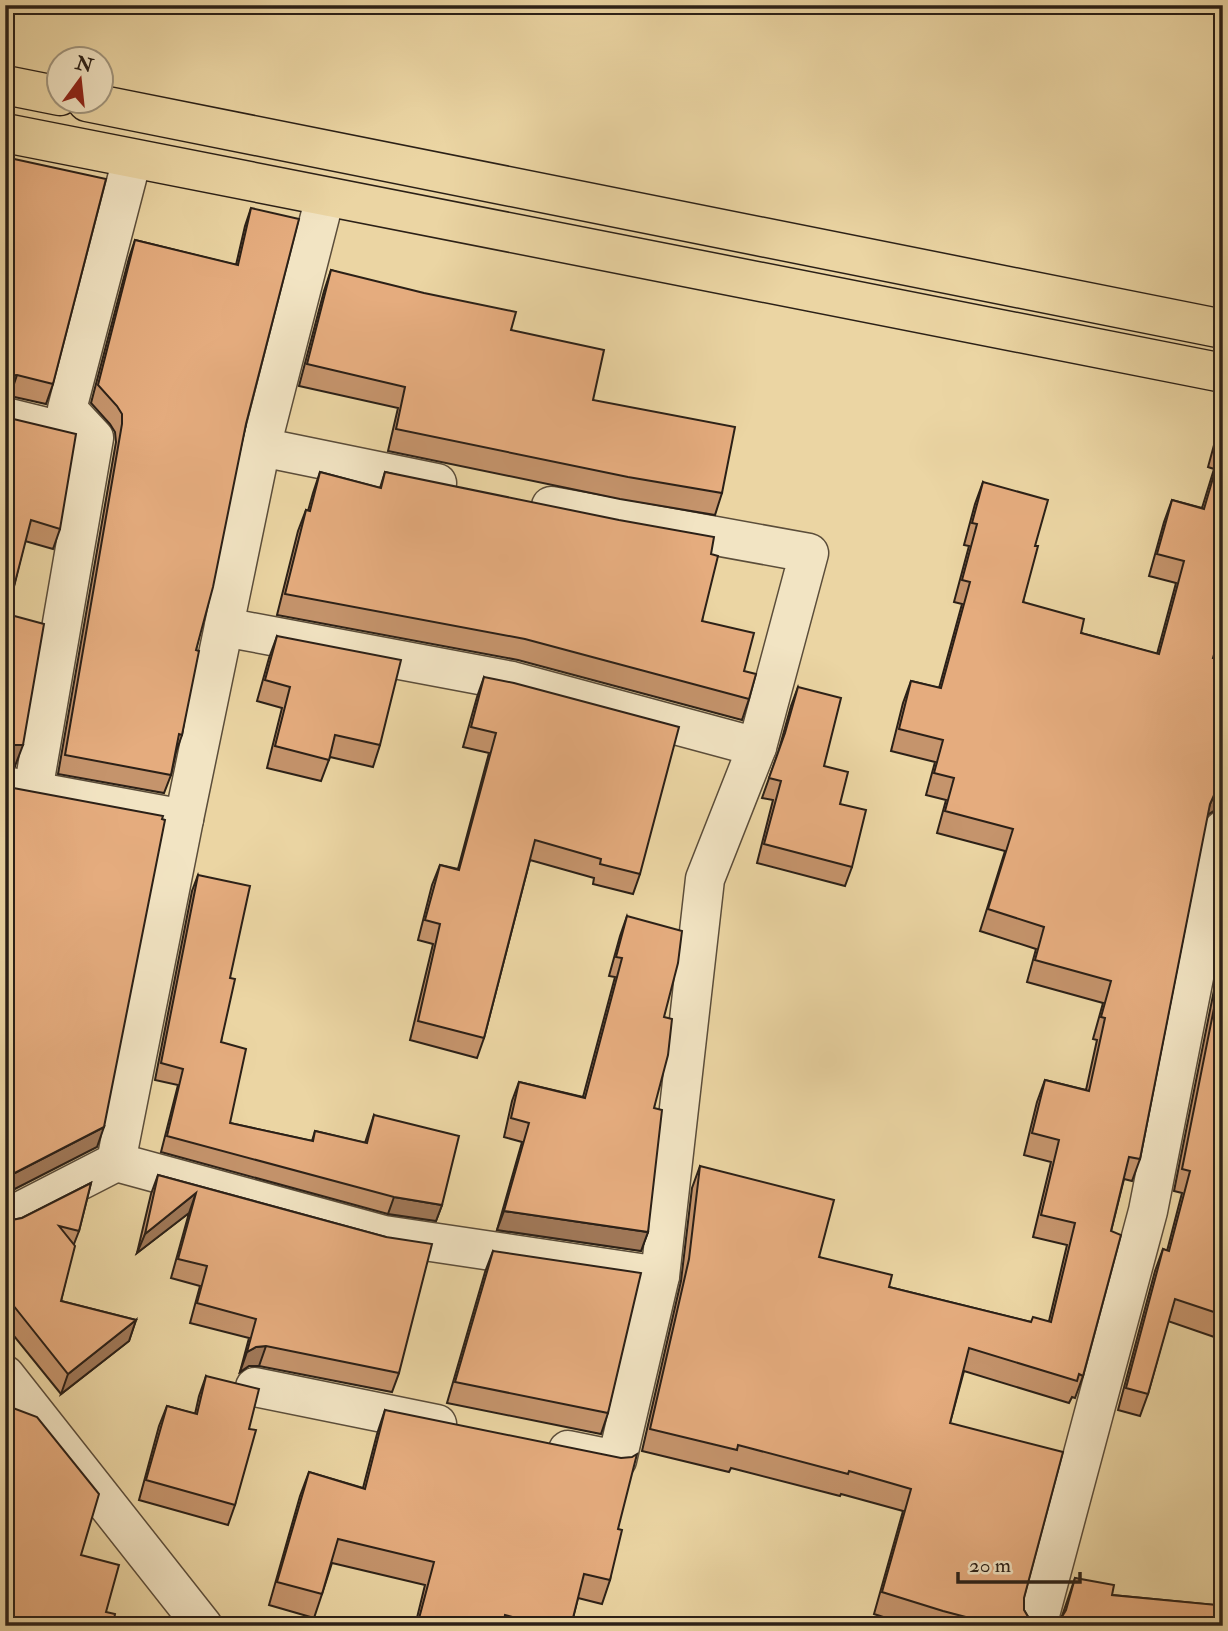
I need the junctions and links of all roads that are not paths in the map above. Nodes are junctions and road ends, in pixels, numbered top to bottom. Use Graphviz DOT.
graph roads {
  1 [pos="5,85"];
  2 [pos="46,93"];
  3 [pos="116,108"];
  4 [pos="5,134"];
  5 [pos="132,159"];
  6 [pos="325,197"];
  7 [pos="1223,329"];
  8 [pos="1223,373"];
  9 [pos="5,417"];
  10 [pos="94,439"];
  11 [pos="261,447"];
  12 [pos="466,489"];
  13 [pos="520,500"];
  14 [pos="224,627"];
  15 [pos="757,747"];
  16 [pos="19,788"];
  17 [pos="184,819"];
  18 [pos="1223,830"];
  19 [pos="116,1162"];
  20 [pos="5,1219"];
  21 [pos="660,1276"];
  22 [pos="5,1375"];
  23 [pos="255,1387"];
  24 [pos="470,1431"];
  25 [pos="537,1444"];
  26 [pos="203,1626"];
  27 [pos="1037,1626"];
  1 -- 2 [label="main road"];
  3 -- 7 [label="main road"];
  4 -- 5 [label="main road"];
  5 -- 6 [label="main road"];
  5 -- 10 [label="street"];
  6 -- 8 [label="main road"];
  6 -- 11 [label="street"];
  9 -- 10 [label="street"];
  10 -- 16 [label="street"];
  11 -- 12 [label="street"];
  11 -- 14 [label="street"];
  13 -- 15 [label="street"];
  14 -- 15 [label="street"];
  14 -- 17 [label="street"];
  15 -- 21 [label="street"];
  16 -- 17 [label="street"];
  17 -- 19 [label="street"];
  18 -- 27 [label="street"];
  19 -- 20 [label="street"];
  19 -- 21 [label="street"];
  21 -- 25 [label="street"];
  22 -- 26 [label="street"];
  23 -- 24 [label="street"];
}
